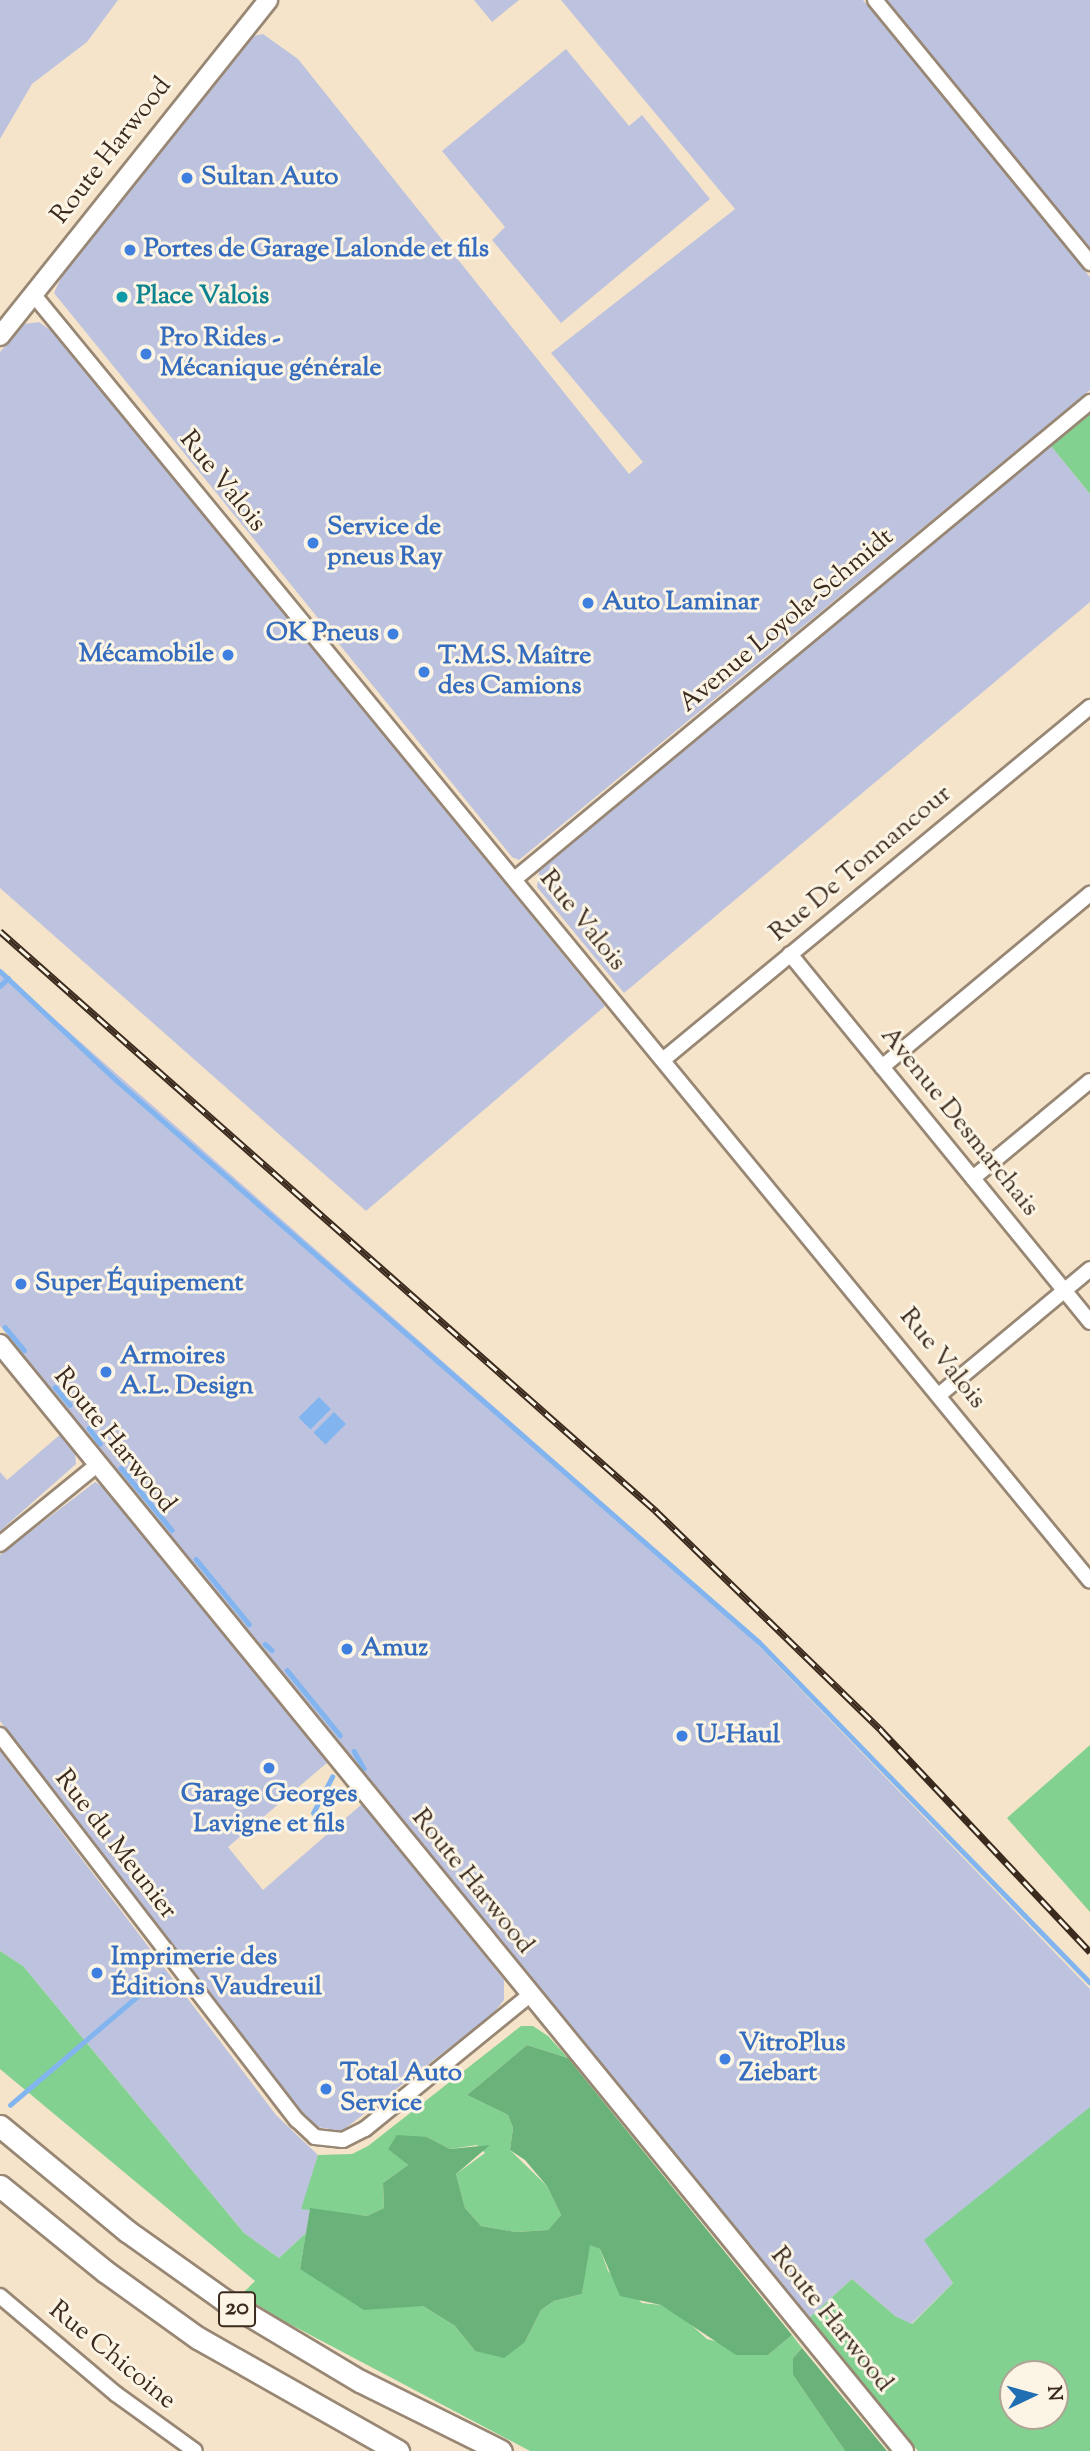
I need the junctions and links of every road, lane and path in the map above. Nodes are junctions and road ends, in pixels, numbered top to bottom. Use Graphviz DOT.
graph roads {
  1 [pos="268,0"];
  2 [pos="875,0"];
  3 [pos="1090,263"];
  4 [pos="33,294"];
  5 [pos="0,336"];
  6 [pos="1090,402"];
  7 [pos="1090,707"];
  8 [pos="516,878"];
  9 [pos="1090,894"];
  10 [pos="790,954"];
  11 [pos="664,1059"];
  12 [pos="882,1067"];
  13 [pos="1090,1081"];
  14 [pos="974,1178"];
  15 [pos="1090,1269"];
  16 [pos="1064,1290"];
  17 [pos="1090,1322"];
  18 [pos="0,1344"];
  19 [pos="939,1395"];
  20 [pos="98,1464"];
  21 [pos="0,1544"];
  22 [pos="1090,1581"];
  23 [pos="0,1735"];
  24 [pos="530,1996"];
  25 [pos="0,2126"];
  26 [pos="0,2186"];
  27 [pos="0,2296"];
  28 [pos="195,2451"];
  29 [pos="398,2451"];
  30 [pos="501,2451"];
  31 [pos="904,2451"];
  1 -- 4 [label="main road, Route Harwood"];
  2 -- 3 [label="street"];
  4 -- 5 [label="main road, Route Harwood"];
  4 -- 8 [label="street, Rue Valois"];
  6 -- 8 [label="street, Avenue Loyola-Schmidt"];
  7 -- 10 [label="street, Rue De Tonnancour"];
  8 -- 11 [label="street, Rue Valois"];
  9 -- 12 [label="street"];
  10 -- 11 [label="street, Rue De Tonnancour"];
  10 -- 12 [label="street, Avenue Desmarchais"];
  11 -- 19 [label="street, Rue Valois"];
  12 -- 14 [label="street, Avenue Desmarchais"];
  13 -- 14 [label="street"];
  14 -- 16 [label="street, Avenue Desmarchais"];
  15 -- 16 [label="street"];
  16 -- 17 [label="street, Avenue Desmarchais"];
  16 -- 19 [label="street"];
  18 -- 20 [label="main road, Route Harwood"];
  19 -- 22 [label="street, Rue Valois"];
  20 -- 21 [label="street"];
  20 -- 24 [label="main road, Route Harwood"];
  23 -- 24 [label="street, Rue du Meunier"];
  24 -- 31 [label="main road, Route Harwood"];
  25 -- 30 [label="highway, 20"];
  26 -- 29 [label="highway, 20"];
  27 -- 28 [label="street, Rue Chicoine"];
}
